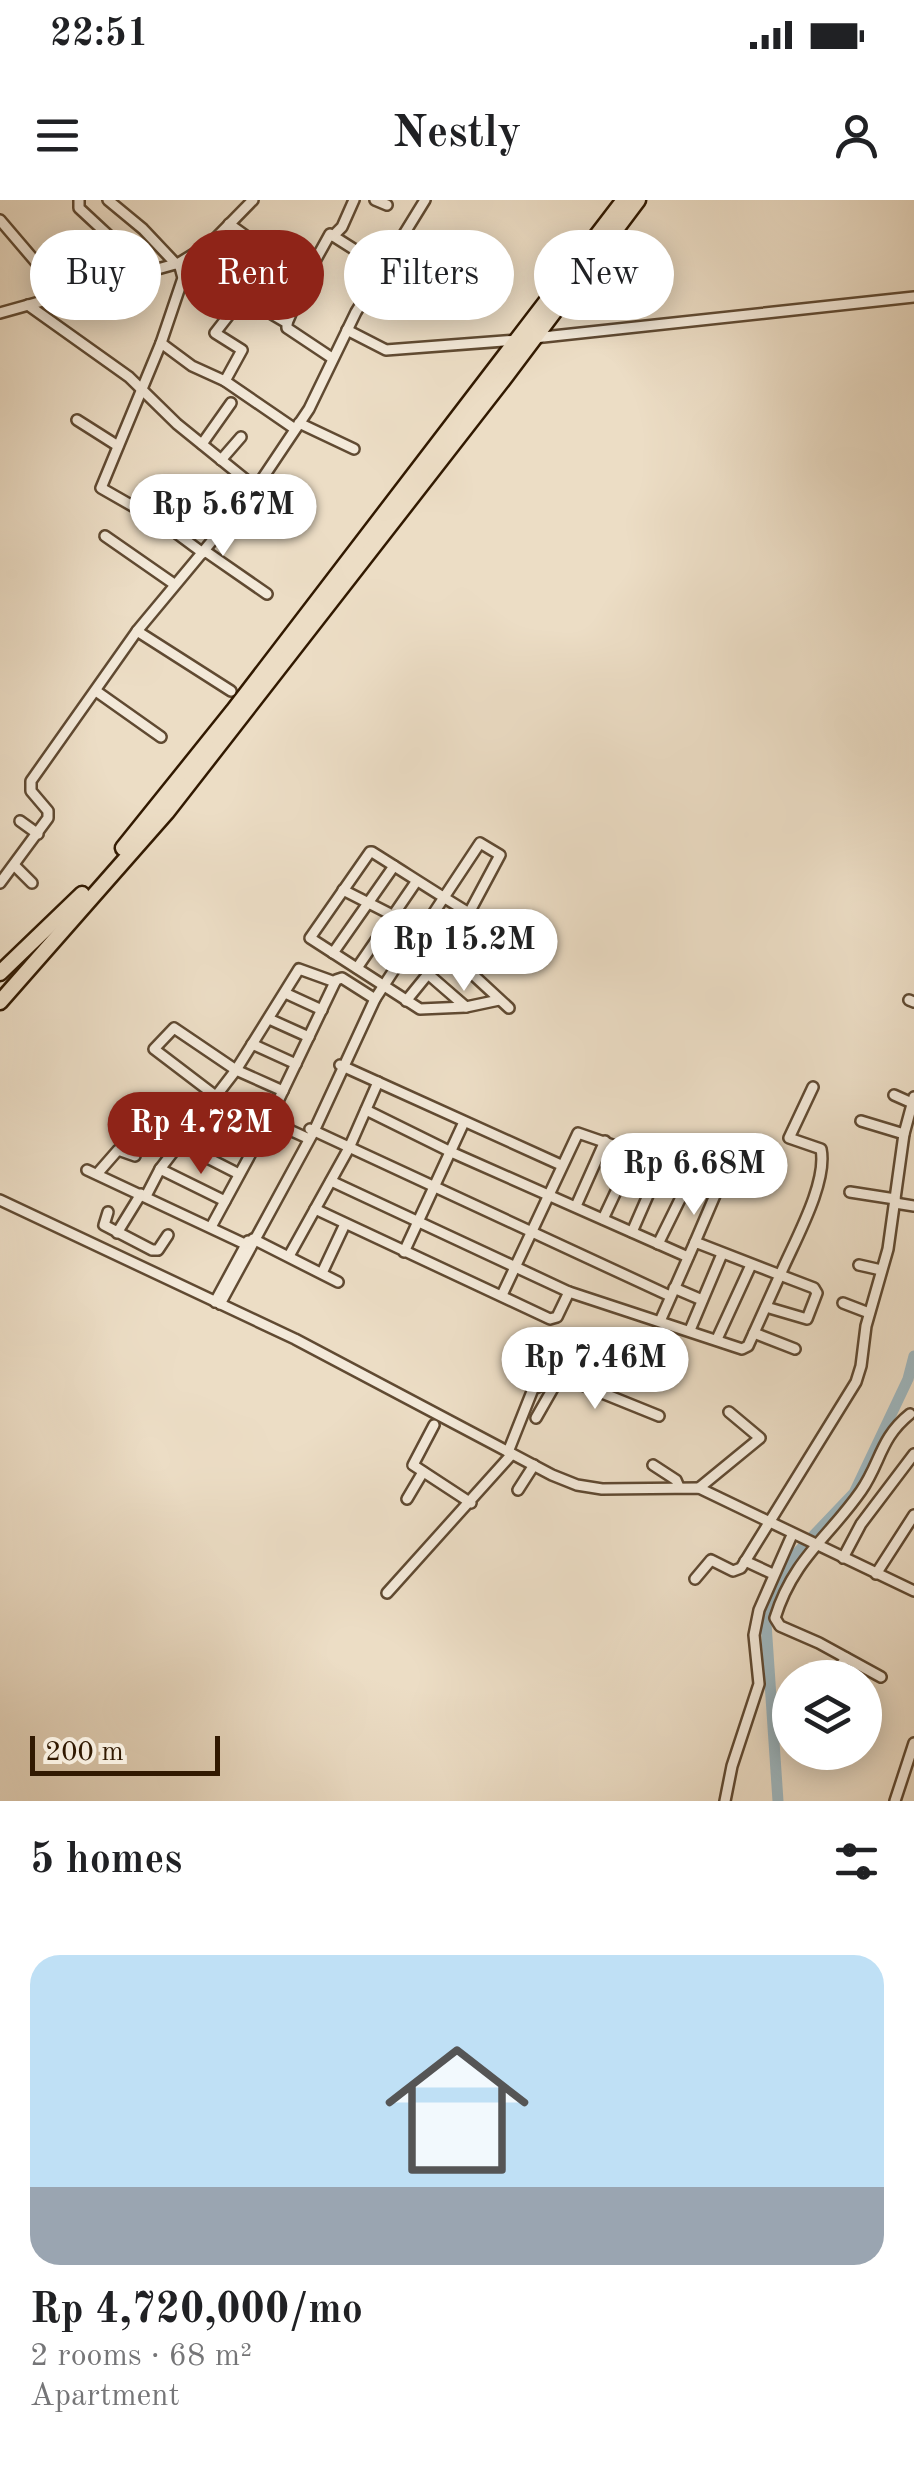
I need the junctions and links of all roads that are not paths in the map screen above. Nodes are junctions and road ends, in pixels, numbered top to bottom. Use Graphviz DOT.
graph roads {
  1 [pos="79,200"];
  2 [pos="108,200"];
  3 [pos="253,200"];
  4 [pos="354,200"];
  5 [pos="375,200"];
  6 [pos="426,200"];
  7 [pos="624,200"];
  8 [pos="638,200"];
  9 [pos="387,205"];
  10 [pos="0,220"];
  11 [pos="230,224"];
  12 [pos="103,230"];
  13 [pos="238,230"];
  14 [pos="406,230"];
  15 [pos="334,236"];
  16 [pos="344,242"];
  17 [pos="324,243"];
  18 [pos="30,255"];
  19 [pos="177,263"];
  20 [pos="161,269"];
  21 [pos="181,273"];
  22 [pos="181,284"];
  23 [pos="914,297"];
  24 [pos="28,305"];
  25 [pos="0,313"];
  26 [pos="225,320"];
  27 [pos="282,320"];
  28 [pos="288,320"];
  29 [pos="353,320"];
  30 [pos="287,323"];
  31 [pos="347,330"];
  32 [pos="534,338"];
  33 [pos="518,340"];
  34 [pos="161,343"];
  35 [pos="332,358"];
  36 [pos="501,372"];
  37 [pos="225,381"];
  38 [pos="142,391"];
  39 [pos="231,403"];
  40 [pos="77,420"];
  41 [pos="297,426"];
  42 [pos="241,437"];
  43 [pos="202,444"];
  44 [pos="118,446"];
  45 [pos="354,449"];
  46 [pos="221,460"];
  47 [pos="256,488"];
  48 [pos="105,536"];
  49 [pos="204,552"];
  50 [pos="174,584"];
  51 [pos="268,594"];
  52 [pos="137,631"];
  53 [pos="96,691"];
  54 [pos="231,691"];
  55 [pos="162,737"];
  56 [pos="162,809"];
  57 [pos="20,820"];
  58 [pos="38,834"];
  59 [pos="15,866"];
  60 [pos="394,866"];
  61 [pos="416,882"];
  62 [pos="0,883"];
  63 [pos="32,884"];
  64 [pos="343,890"];
  65 [pos="446,899"];
  66 [pos="368,902"];
  67 [pos="468,913"];
  68 [pos="392,915"];
  69 [pos="428,920"];
  70 [pos="406,922"];
  71 [pos="482,922"];
  72 [pos="454,937"];
  73 [pos="407,950"];
  74 [pos="333,953"];
  75 [pos="456,960"];
  76 [pos="357,968"];
  77 [pos="0,973"];
  78 [pos="336,982"];
  79 [pos="381,984"];
  80 [pos="284,993"];
  81 [pos="373,998"];
  82 [pos="499,1000"];
  83 [pos="406,1001"];
  84 [pos="0,1002"];
  85 [pos="466,1007"];
  86 [pos="509,1008"];
  87 [pos="322,1010"];
  88 [pos="269,1019"];
  89 [pos="309,1037"];
  90 [pos="252,1044"];
  91 [pos="296,1064"];
  92 [pos="342,1065"];
  93 [pos="236,1070"];
  94 [pos="378,1082"];
  95 [pos="812,1086"];
  96 [pos="282,1091"];
  97 [pos="894,1095"];
  98 [pos="218,1097"];
  99 [pos="913,1100"];
  100 [pos="366,1110"];
  101 [pos="269,1120"];
  102 [pos="199,1121"];
  103 [pos="861,1121"];
  104 [pos="464,1122"];
  105 [pos="310,1132"];
  106 [pos="901,1133"];
  107 [pos="605,1141"];
  108 [pos="180,1144"];
  109 [pos="254,1146"];
  110 [pos="349,1148"];
  111 [pos="634,1151"];
  112 [pos="451,1152"];
  113 [pos="134,1156"];
  114 [pos="663,1161"];
  115 [pos="561,1164"];
  116 [pos="160,1169"];
  117 [pos="693,1173"];
  118 [pos="240,1174"];
  119 [pos="331,1181"];
  120 [pos="435,1186"];
  121 [pos="850,1192"];
  122 [pos="548,1193"];
  123 [pos="143,1195"];
  124 [pos="0,1200"];
  125 [pos="893,1200"];
  126 [pos="225,1201"];
  127 [pos="576,1206"];
  128 [pos="914,1206"];
  129 [pos="315,1209"];
  130 [pos="108,1212"];
  131 [pos="604,1219"];
  132 [pos="419,1220"];
  133 [pos="345,1224"];
  134 [pos="211,1227"];
  135 [pos="530,1232"];
  136 [pos="632,1232"];
  137 [pos="117,1233"];
  138 [pos="168,1235"];
  139 [pos="251,1242"];
  140 [pos="695,1242"];
  141 [pos="658,1244"];
  142 [pos="404,1252"];
  143 [pos="722,1254"];
  144 [pos="290,1256"];
  145 [pos="688,1258"];
  146 [pos="751,1265"];
  147 [pos="860,1266"];
  148 [pos="514,1267"];
  149 [pos="879,1269"];
  150 [pos="322,1273"];
  151 [pos="780,1275"];
  152 [pos="338,1282"];
  153 [pos="569,1292"];
  154 [pos="672,1292"];
  155 [pos="502,1295"];
  156 [pos="702,1300"];
  157 [pos="218,1303"];
  158 [pos="843,1303"];
  159 [pos="766,1307"];
  160 [pos="866,1312"];
  161 [pos="660,1320"];
  162 [pos="690,1330"];
  163 [pos="754,1333"];
  164 [pos="717,1339"];
  165 [pos="796,1349"];
  166 [pos="551,1388"];
  167 [pos="728,1412"];
  168 [pos="910,1414"];
  169 [pos="658,1416"];
  170 [pos="536,1418"];
  171 [pos="434,1425"];
  172 [pos="510,1453"];
  173 [pos="914,1454"];
  174 [pos="652,1464"];
  175 [pos="534,1465"];
  176 [pos="423,1472"];
  177 [pos="679,1487"];
  178 [pos="698,1488"];
  179 [pos="518,1490"];
  180 [pos="407,1499"];
  181 [pos="471,1503"];
  182 [pos="914,1516"];
  183 [pos="764,1520"];
  184 [pos="794,1536"];
  185 [pos="811,1544"];
  186 [pos="842,1558"];
  187 [pos="744,1561"];
  188 [pos="773,1574"];
  189 [pos="876,1574"];
  190 [pos="695,1579"];
  191 [pos="914,1591"];
  192 [pos="387,1593"];
  193 [pos="846,1658"];
  194 [pos="850,1660"];
  195 [pos="914,1743"];
  196 [pos="726,1801"];
  197 [pos="895,1801"];
  1 -- 12 [label="street"];
  2 -- 19 [label="street"];
  3 -- 11 [label="street"];
  4 -- 15 [label="street"];
  5 -- 9 [label="street"];
  6 -- 14 [label="street"];
  7 -- 33 [label="highway"];
  8 -- 32 [label="highway"];
  10 -- 18 [label="street"];
  11 -- 13 [label="street"];
  11 -- 19 [label="street"];
  15 -- 16 [label="street"];
  15 -- 17 [label="street"];
  19 -- 20 [label="street"];
  19 -- 21 [label="street"];
  22 -- 34 [label="street"];
  23 -- 32 [label="street"];
  24 -- 25 [label="street"];
  24 -- 38 [label="street"];
  26 -- 37 [label="street"];
  27 -- 30 [label="street"];
  28 -- 30 [label="street"];
  29 -- 31 [label="street"];
  30 -- 35 [label="street"];
  31 -- 33 [label="street"];
  31 -- 35 [label="street"];
  32 -- 36 [label="highway"];
  33 -- 36 [label="highway"];
  34 -- 37 [label="street"];
  34 -- 38 [label="street"];
  35 -- 41 [label="street"];
  36 -- 56 [label="highway"];
  37 -- 41 [label="street"];
  38 -- 43 [label="street"];
  38 -- 44 [label="street"];
  39 -- 43 [label="street"];
  40 -- 44 [label="street"];
  41 -- 45 [label="street"];
  41 -- 47 [label="street"];
  42 -- 46 [label="street"];
  43 -- 46 [label="street"];
  44 -- 49 [label="street"];
  46 -- 47 [label="street"];
  47 -- 49 [label="street"];
  48 -- 50 [label="street"];
  49 -- 50 [label="street"];
  49 -- 51 [label="street"];
  50 -- 52 [label="street"];
  52 -- 53 [label="street"];
  52 -- 54 [label="street"];
  53 -- 55 [label="street"];
  53 -- 58 [label="street"];
  56 -- 77 [label="highway"];
  56 -- 84 [label="highway"];
  57 -- 58 [label="street"];
  58 -- 59 [label="street"];
  59 -- 62 [label="street"];
  59 -- 63 [label="street"];
  60 -- 61 [label="street"];
  60 -- 64 [label="street"];
  60 -- 66 [label="street"];
  61 -- 65 [label="street"];
  61 -- 68 [label="street"];
  64 -- 66 [label="street"];
  64 -- 74 [label="street"];
  65 -- 67 [label="street"];
  65 -- 67 [label="street"];
  65 -- 69 [label="street"];
  66 -- 68 [label="street"];
  66 -- 74 [label="street"];
  67 -- 71 [label="street"];
  67 -- 72 [label="street"];
  68 -- 70 [label="street"];
  68 -- 76 [label="street"];
  73 -- 79 [label="street"];
  74 -- 76 [label="street"];
  75 -- 82 [label="street"];
  76 -- 79 [label="street"];
  78 -- 80 [label="street"];
  78 -- 81 [label="street"];
  78 -- 87 [label="street"];
  79 -- 81 [label="street"];
  79 -- 83 [label="street"];
  80 -- 87 [label="street"];
  80 -- 88 [label="street"];
  81 -- 92 [label="street"];
  82 -- 85 [label="street"];
  82 -- 86 [label="street"];
  83 -- 85 [label="street"];
  83 -- 85 [label="street"];
  87 -- 89 [label="street"];
  88 -- 89 [label="street"];
  88 -- 90 [label="street"];
  89 -- 91 [label="street"];
  90 -- 91 [label="street"];
  90 -- 93 [label="street"];
  91 -- 96 [label="street"];
  92 -- 94 [label="street"];
  92 -- 105 [label="street"];
  93 -- 96 [label="street"];
  93 -- 98 [label="street"];
  93 -- 98 [label="street"];
  94 -- 100 [label="street"];
  94 -- 104 [label="street"];
  95 -- 151 [label="street"];
  96 -- 101 [label="street"];
  97 -- 99 [label="street"];
  98 -- 101 [label="street"];
  98 -- 102 [label="street"];
  99 -- 106 [label="street"];
  100 -- 110 [label="street"];
  100 -- 112 [label="street"];
  101 -- 105 [label="street"];
  101 -- 109 [label="street"];
  102 -- 108 [label="street"];
  102 -- 109 [label="street"];
  103 -- 106 [label="street"];
  104 -- 112 [label="street"];
  104 -- 115 [label="street"];
  105 -- 110 [label="street"];
  105 -- 139 [label="street"];
  106 -- 125 [label="street"];
  107 -- 111 [label="street"];
  107 -- 115 [label="street"];
  107 -- 127 [label="street"];
  108 -- 116 [label="street"];
  108 -- 118 [label="street"];
  109 -- 118 [label="street"];
  110 -- 119 [label="street"];
  110 -- 120 [label="street"];
  111 -- 114 [label="street"];
  111 -- 131 [label="street"];
  112 -- 120 [label="street"];
  112 -- 122 [label="street"];
  113 -- 123 [label="street"];
  114 -- 117 [label="street"];
  114 -- 136 [label="street"];
  115 -- 122 [label="street"];
  116 -- 123 [label="street"];
  116 -- 126 [label="street"];
  117 -- 140 [label="street"];
  117 -- 141 [label="street"];
  118 -- 126 [label="street"];
  119 -- 129 [label="street"];
  119 -- 132 [label="street"];
  120 -- 132 [label="street"];
  120 -- 135 [label="street"];
  121 -- 125 [label="street"];
  122 -- 127 [label="street"];
  122 -- 135 [label="street"];
  123 -- 134 [label="street"];
  123 -- 137 [label="street"];
  124 -- 157 [label="street"];
  125 -- 128 [label="street"];
  125 -- 149 [label="street"];
  126 -- 134 [label="street"];
  127 -- 131 [label="street"];
  129 -- 133 [label="street"];
  129 -- 144 [label="street"];
  130 -- 137 [label="street"];
  131 -- 136 [label="street"];
  132 -- 142 [label="street"];
  132 -- 148 [label="street"];
  133 -- 142 [label="street"];
  133 -- 150 [label="street"];
  134 -- 139 [label="street"];
  135 -- 148 [label="street"];
  135 -- 154 [label="street"];
  136 -- 141 [label="street"];
  137 -- 138 [label="street"];
  139 -- 144 [label="street"];
  139 -- 157 [label="street"];
  140 -- 143 [label="street"];
  140 -- 145 [label="street"];
  141 -- 145 [label="street"];
  142 -- 155 [label="street"];
  143 -- 146 [label="street"];
  143 -- 156 [label="street"];
  144 -- 150 [label="street"];
  145 -- 154 [label="street"];
  146 -- 151 [label="street"];
  146 -- 164 [label="street"];
  147 -- 149 [label="street"];
  148 -- 153 [label="street"];
  148 -- 155 [label="street"];
  149 -- 160 [label="street"];
  150 -- 152 [label="street"];
  151 -- 159 [label="street"];
  151 -- 159 [label="street"];
  153 -- 155 [label="street"];
  153 -- 161 [label="street"];
  154 -- 156 [label="street"];
  154 -- 161 [label="street"];
  156 -- 162 [label="street"];
  157 -- 172 [label="street"];
  158 -- 160 [label="street"];
  159 -- 163 [label="street"];
  160 -- 183 [label="street"];
  161 -- 162 [label="street"];
  162 -- 164 [label="street"];
  163 -- 164 [label="street"];
  163 -- 165 [label="street"];
  166 -- 169 [label="street"];
  166 -- 170 [label="street"];
  166 -- 172 [label="street"];
  167 -- 178 [label="street"];
  168 -- 185 [label="street"];
  171 -- 176 [label="street"];
  172 -- 175 [label="street"];
  172 -- 181 [label="street"];
  173 -- 186 [label="street"];
  174 -- 177 [label="street"];
  175 -- 177 [label="street"];
  175 -- 179 [label="street"];
  176 -- 180 [label="street"];
  176 -- 181 [label="street"];
  177 -- 178 [label="street"];
  178 -- 183 [label="street"];
  181 -- 192 [label="street"];
  182 -- 189 [label="street"];
  183 -- 184 [label="street"];
  183 -- 187 [label="street"];
  184 -- 185 [label="street"];
  184 -- 188 [label="street"];
  185 -- 186 [label="street"];
  185 -- 193 [label="street"];
  186 -- 189 [label="street"];
  187 -- 188 [label="street"];
  187 -- 190 [label="street"];
  188 -- 196 [label="street"];
  189 -- 191 [label="street"];
  193 -- 194 [label="street"];
  195 -- 197 [label="street"];
}
